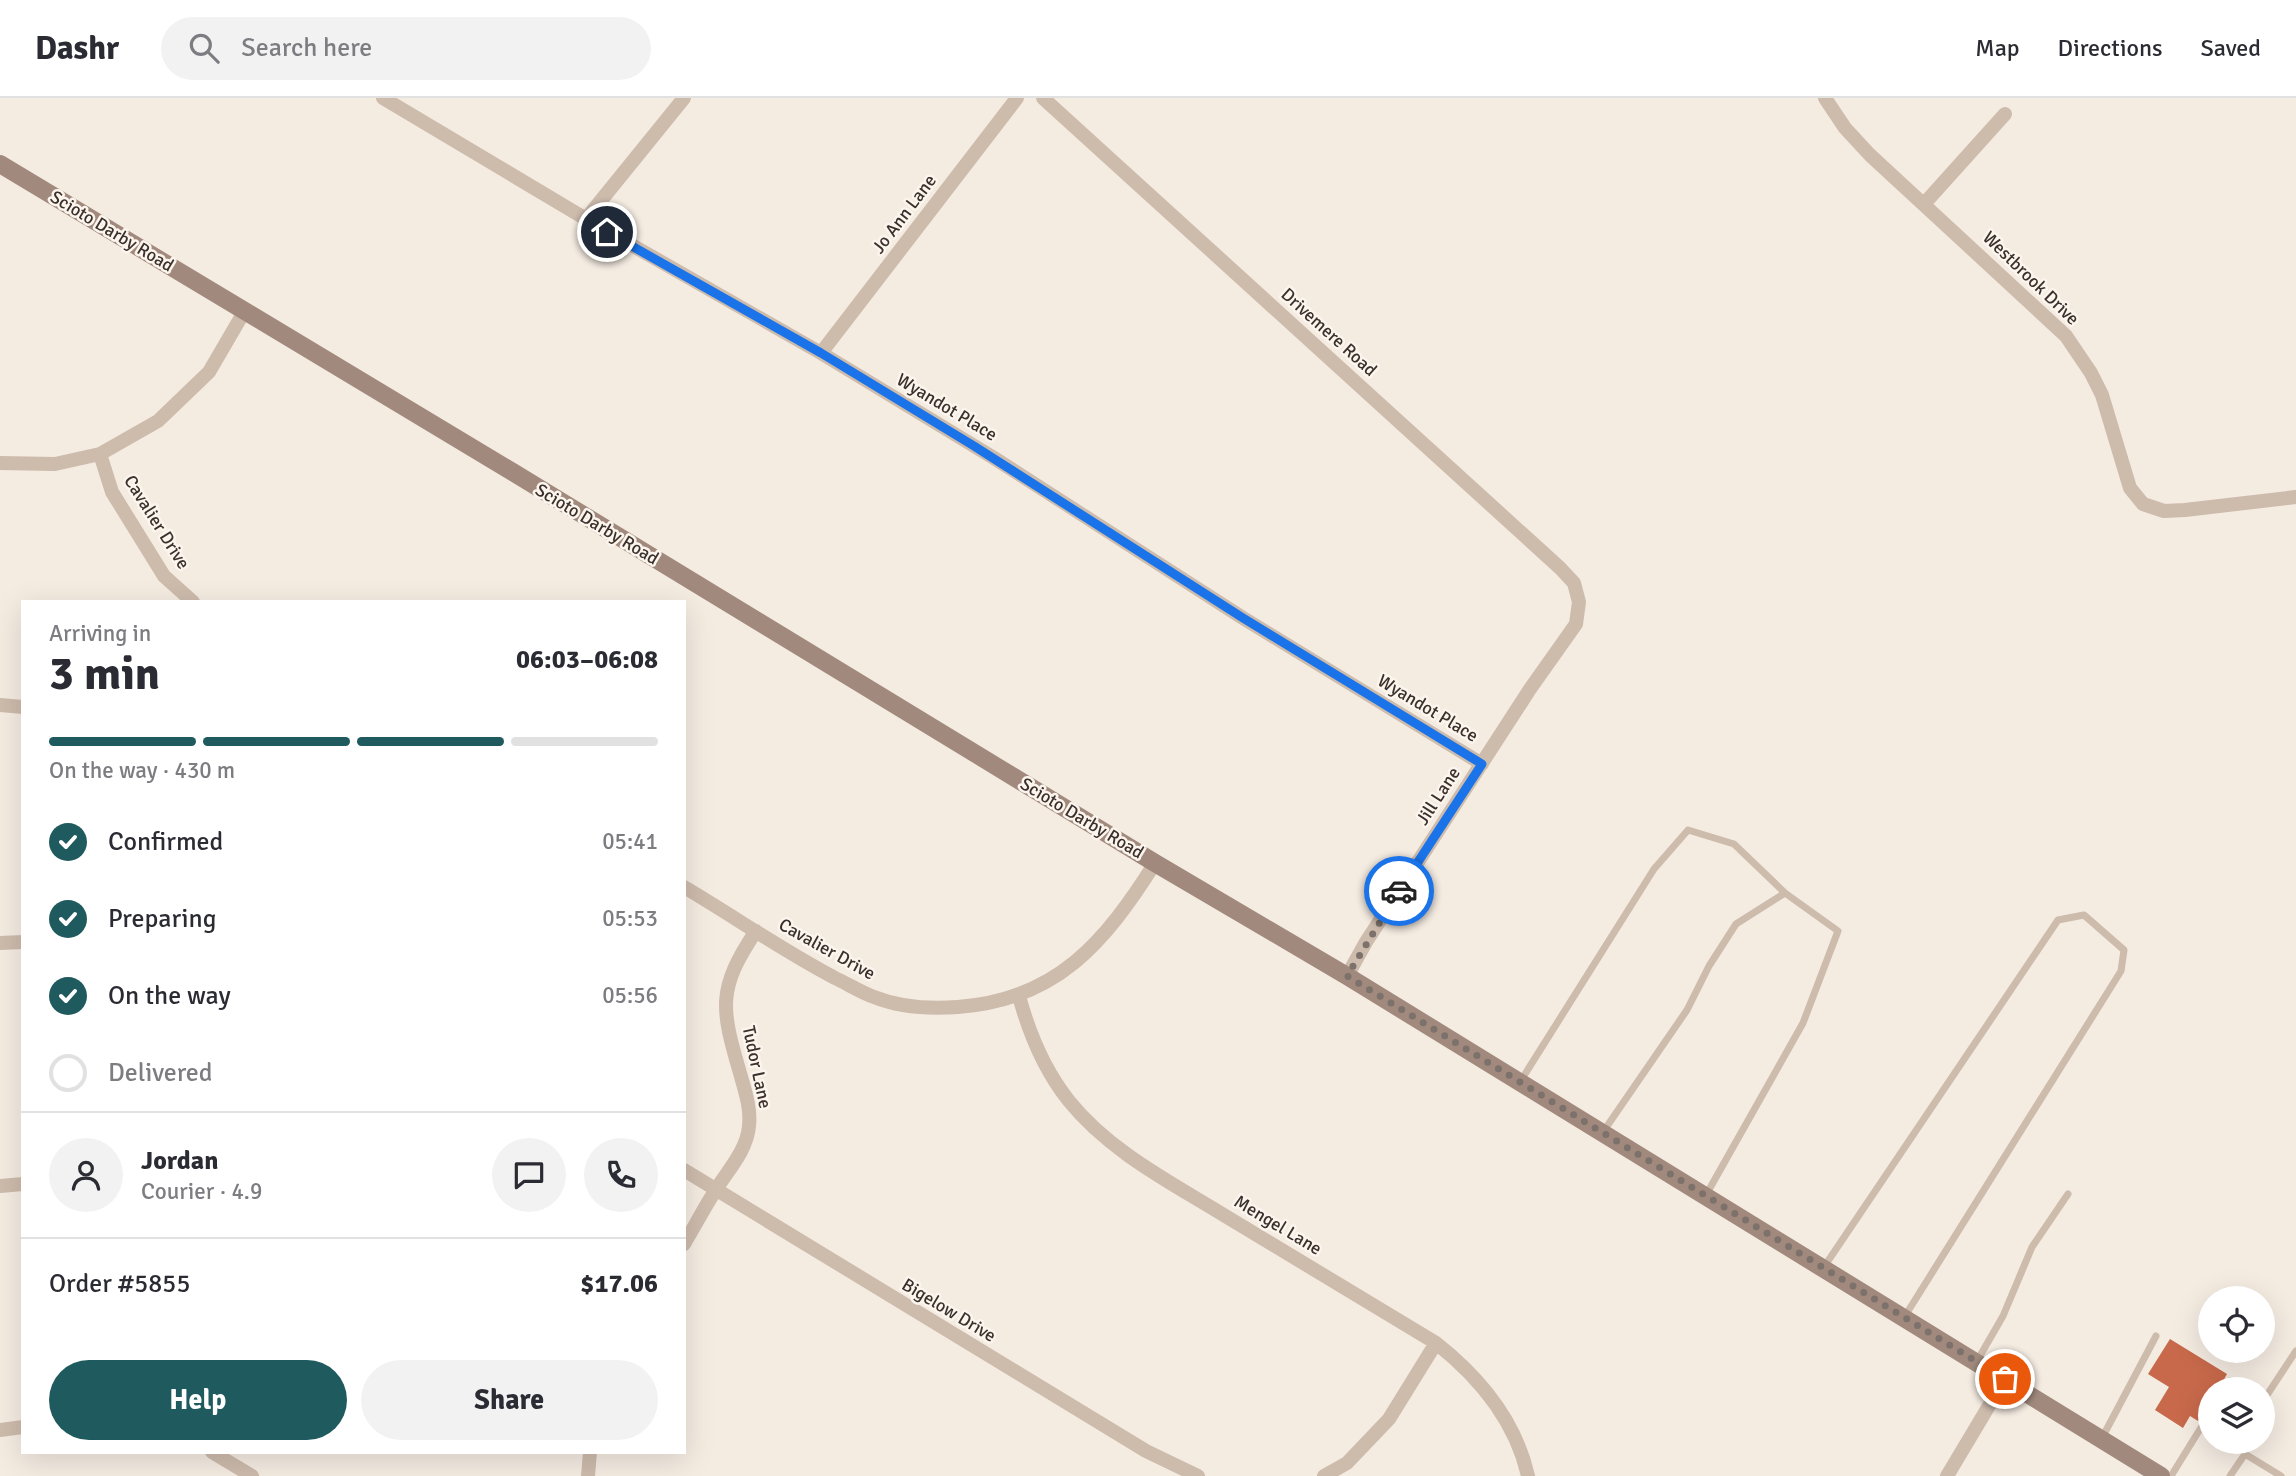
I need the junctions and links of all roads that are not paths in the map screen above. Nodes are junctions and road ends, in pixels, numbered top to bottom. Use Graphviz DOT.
graph roads {
  1 [pos="383,98"];
  2 [pos="684,98"];
  3 [pos="1017,98"];
  4 [pos="1043,98"];
  5 [pos="1825,98"];
  6 [pos="2005,114"];
  7 [pos="0,164"];
  8 [pos="1924,204"];
  9 [pos="586,219"];
  10 [pos="244,312"];
  11 [pos="821,353"];
  12 [pos="100,454"];
  13 [pos="0,463"];
  14 [pos="2296,497"];
  15 [pos="191,600"];
  16 [pos="1579,602"];
  17 [pos="0,705"];
  18 [pos="21,707"];
  19 [pos="1482,764"];
  20 [pos="1155,863"];
  21 [pos="686,888"];
  22 [pos="1785,893"];
  23 [pos="756,931"];
  24 [pos="21,942"];
  25 [pos="0,943"];
  26 [pos="1347,976"];
  27 [pos="1019,996"];
  28 [pos="1520,1082"];
  29 [pos="1603,1132"];
  30 [pos="686,1171"];
  31 [pos="21,1184"];
  32 [pos="0,1186"];
  33 [pos="716,1190"];
  34 [pos="2068,1194"];
  35 [pos="1706,1195"];
  36 [pos="686,1241"];
  37 [pos="1824,1267"];
  38 [pos="1904,1317"];
  39 [pos="2156,1336"];
  40 [pos="1436,1343"];
  41 [pos="2296,1351"];
  42 [pos="1977,1362"];
  43 [pos="2005,1379"];
  44 [pos="2275,1383"];
  45 [pos="21,1427"];
  46 [pos="0,1430"];
  47 [pos="2198,1432"];
  48 [pos="2101,1439"];
  49 [pos="215,1454"];
  50 [pos="590,1454"];
  51 [pos="2245,1454"];
  52 [pos="252,1476"];
  53 [pos="588,1476"];
  54 [pos="1198,1476"];
  55 [pos="1324,1476"];
  56 [pos="1528,1476"];
  57 [pos="1947,1476"];
  58 [pos="2161,1476"];
  59 [pos="2171,1476"];
  60 [pos="2230,1476"];
  61 [pos="2281,1476"];
  1 -- 9 [label="street, Wyandot Place"];
  2 -- 9 [label="street"];
  3 -- 11 [label="street, Jo Ann Lane"];
  4 -- 16 [label="street, Drivemere Road"];
  5 -- 8 [label="street, Westbrook Drive"];
  6 -- 8 [label="street"];
  7 -- 10 [label="main road, Scioto Darby Road"];
  8 -- 14 [label="street, Westbrook Drive"];
  9 -- 11 [label="street, Wyandot Place"];
  10 -- 12 [label="street"];
  10 -- 20 [label="main road, Scioto Darby Road"];
  11 -- 19 [label="street, Wyandot Place"];
  12 -- 13 [label="street"];
  12 -- 15 [label="street, Cavalier Drive"];
  16 -- 19 [label="street, Jill Lane"];
  17 -- 18 [label="street"];
  19 -- 26 [label="street, Jill Lane"];
  20 -- 26 [label="main road, Scioto Darby Road"];
  20 -- 27 [label="street, Cavalier Drive"];
  21 -- 23 [label="street, Cavalier Drive"];
  22 -- 28 [label="lane"];
  22 -- 29 [label="lane"];
  22 -- 35 [label="lane"];
  23 -- 27 [label="street, Cavalier Drive"];
  23 -- 33 [label="street, Tudor Lane"];
  24 -- 25 [label="street"];
  26 -- 28 [label="main road, Scioto Darby Road"];
  27 -- 40 [label="street, Mengel Lane"];
  28 -- 29 [label="main road, Scioto Darby Road"];
  29 -- 35 [label="main road, Scioto Darby Road"];
  30 -- 33 [label="street, Bigelow Drive"];
  31 -- 32 [label="street"];
  33 -- 36 [label="street, Tudor Lane"];
  33 -- 54 [label="street, Bigelow Drive"];
  34 -- 42 [label="lane"];
  35 -- 37 [label="main road, Scioto Darby Road"];
  37 -- 38 [label="main road, Scioto Darby Road"];
  37 -- 38 [label="lane"];
  38 -- 42 [label="main road, Scioto Darby Road"];
  39 -- 48 [label="lane"];
  40 -- 55 [label="street"];
  40 -- 56 [label="street, Mengel Lane"];
  41 -- 44 [label="lane"];
  42 -- 43 [label="main road, Scioto Darby Road"];
  43 -- 48 [label="main road, Scioto Darby Road"];
  43 -- 57 [label="street"];
  45 -- 46 [label="street"];
  47 -- 59 [label="lane"];
  48 -- 58 [label="main road, Scioto Darby Road"];
  49 -- 52 [label="street"];
  50 -- 53 [label="street"];
  51 -- 60 [label="lane"];
  51 -- 61 [label="lane"];
}
